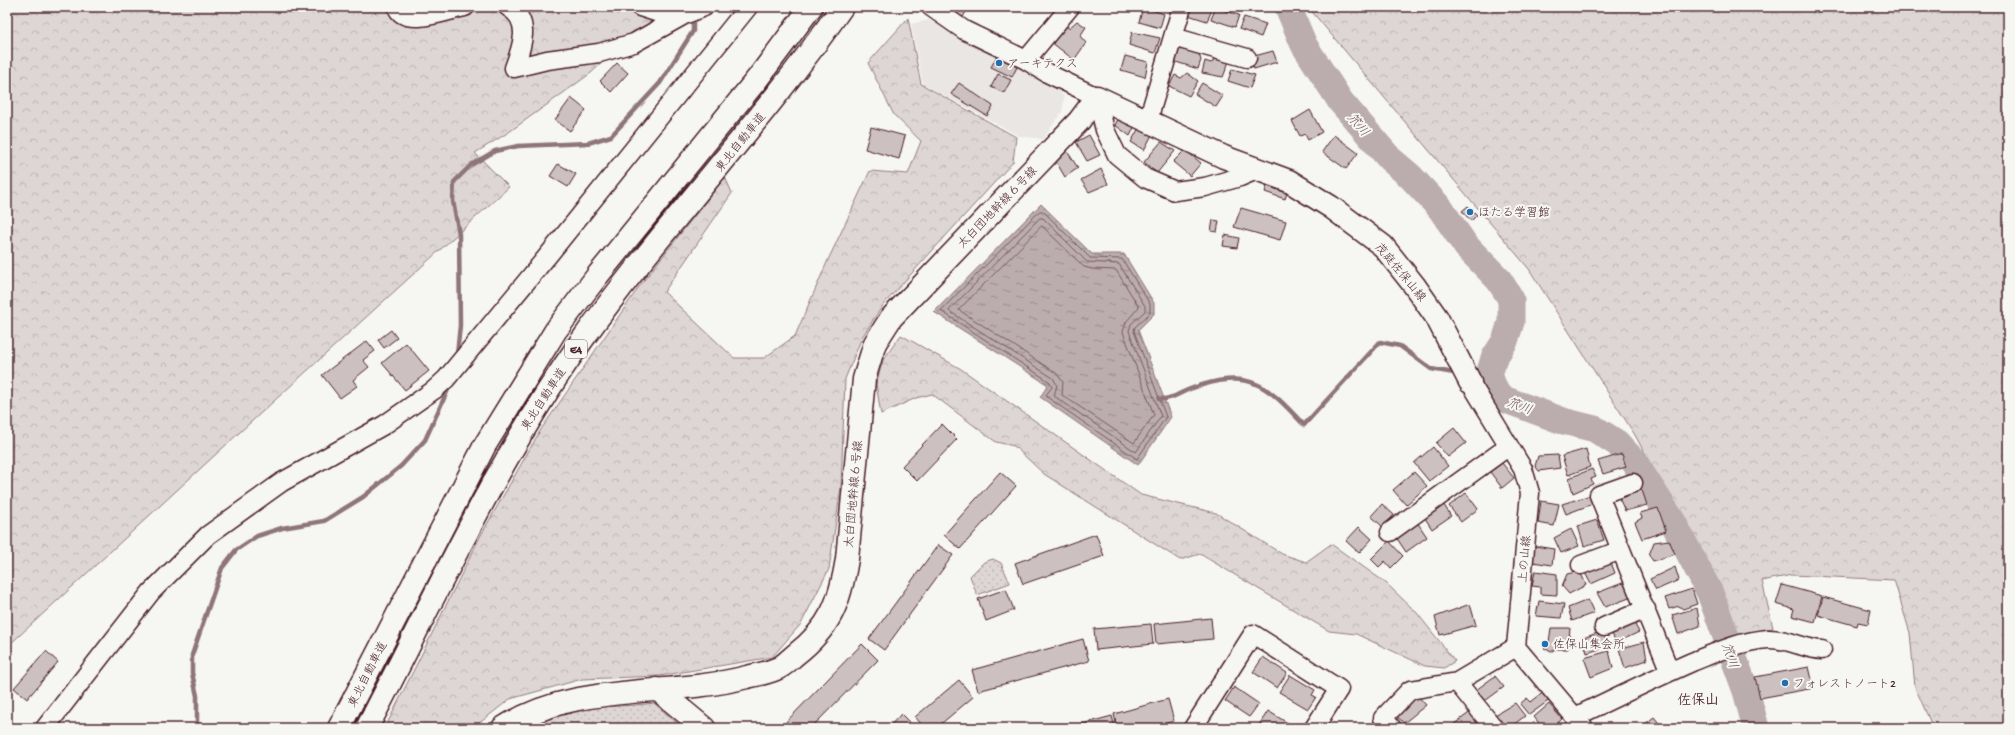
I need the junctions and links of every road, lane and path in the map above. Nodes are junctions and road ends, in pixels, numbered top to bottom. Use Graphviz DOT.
graph roads {
  1 [pos="397,7"];
  2 [pos="465,7"];
  3 [pos="508,7"];
  4 [pos="640,7"];
  5 [pos="748,7"];
  6 [pos="811,7"];
  7 [pos="842,7"];
  8 [pos="932,7"];
  9 [pos="1070,7"];
  10 [pos="1182,7"];
  11 [pos="692,12"];
  12 [pos="1173,37"];
  13 [pos="1247,58"];
  14 [pos="1026,60"];
  15 [pos="1097,97"];
  16 [pos="1148,120"];
  17 [pos="1259,169"];
  18 [pos="1470,382"];
  19 [pos="1509,446"];
  20 [pos="1633,483"];
  21 [pos="1390,532"];
  22 [pos="1621,550"];
  23 [pos="1581,565"];
  24 [pos="1646,609"];
  25 [pos="1604,627"];
  26 [pos="1516,647"];
  27 [pos="1822,650"];
  28 [pos="1670,672"];
  29 [pos="1457,682"];
  30 [pos="657,689"];
  31 [pos="1580,722"];
  32 [pos="45,728"];
  33 [pos="339,728"];
  34 [pos="367,728"];
  35 [pos="503,728"];
  36 [pos="704,728"];
  37 [pos="1193,728"];
  38 [pos="1314,728"];
  39 [pos="1392,728"];
  40 [pos="1494,728"];
  1 -- 2 [label="street"];
  3 -- 11 [label="street"];
  4 -- 11 [label="street"];
  5 -- 32 [label="street"];
  6 -- 33 [label="main road, 東北自動車道 / E4"];
  7 -- 34 [label="main road, 東北自動車道 / E4"];
  8 -- 14 [label="street, 茂庭佐保山線"];
  9 -- 14 [label="street"];
  10 -- 12 [label="street"];
  12 -- 13 [label="street"];
  12 -- 16 [label="street"];
  14 -- 15 [label="street, 茂庭佐保山線"];
  15 -- 16 [label="main road, 茂庭佐保山線"];
  15 -- 17 [label="street"];
  15 -- 30 [label="main road, 太白団地幹線６号線"];
  16 -- 17 [label="main road, 茂庭佐保山線"];
  17 -- 18 [label="main road, 茂庭佐保山線"];
  18 -- 19 [label="street, 上の山線"];
  19 -- 21 [label="street"];
  19 -- 26 [label="street, 上の山線"];
  20 -- 22 [label="street"];
  22 -- 23 [label="street"];
  22 -- 24 [label="street"];
  24 -- 25 [label="street"];
  24 -- 28 [label="street"];
  26 -- 29 [label="street"];
  26 -- 31 [label="street"];
  27 -- 28 [label="street"];
  28 -- 31 [label="street"];
  29 -- 39 [label="street"];
  29 -- 40 [label="street"];
  30 -- 35 [label="main road, 太白団地幹線６号線"];
  30 -- 36 [label="main road"];
  37 -- 38 [label="street"];
}
